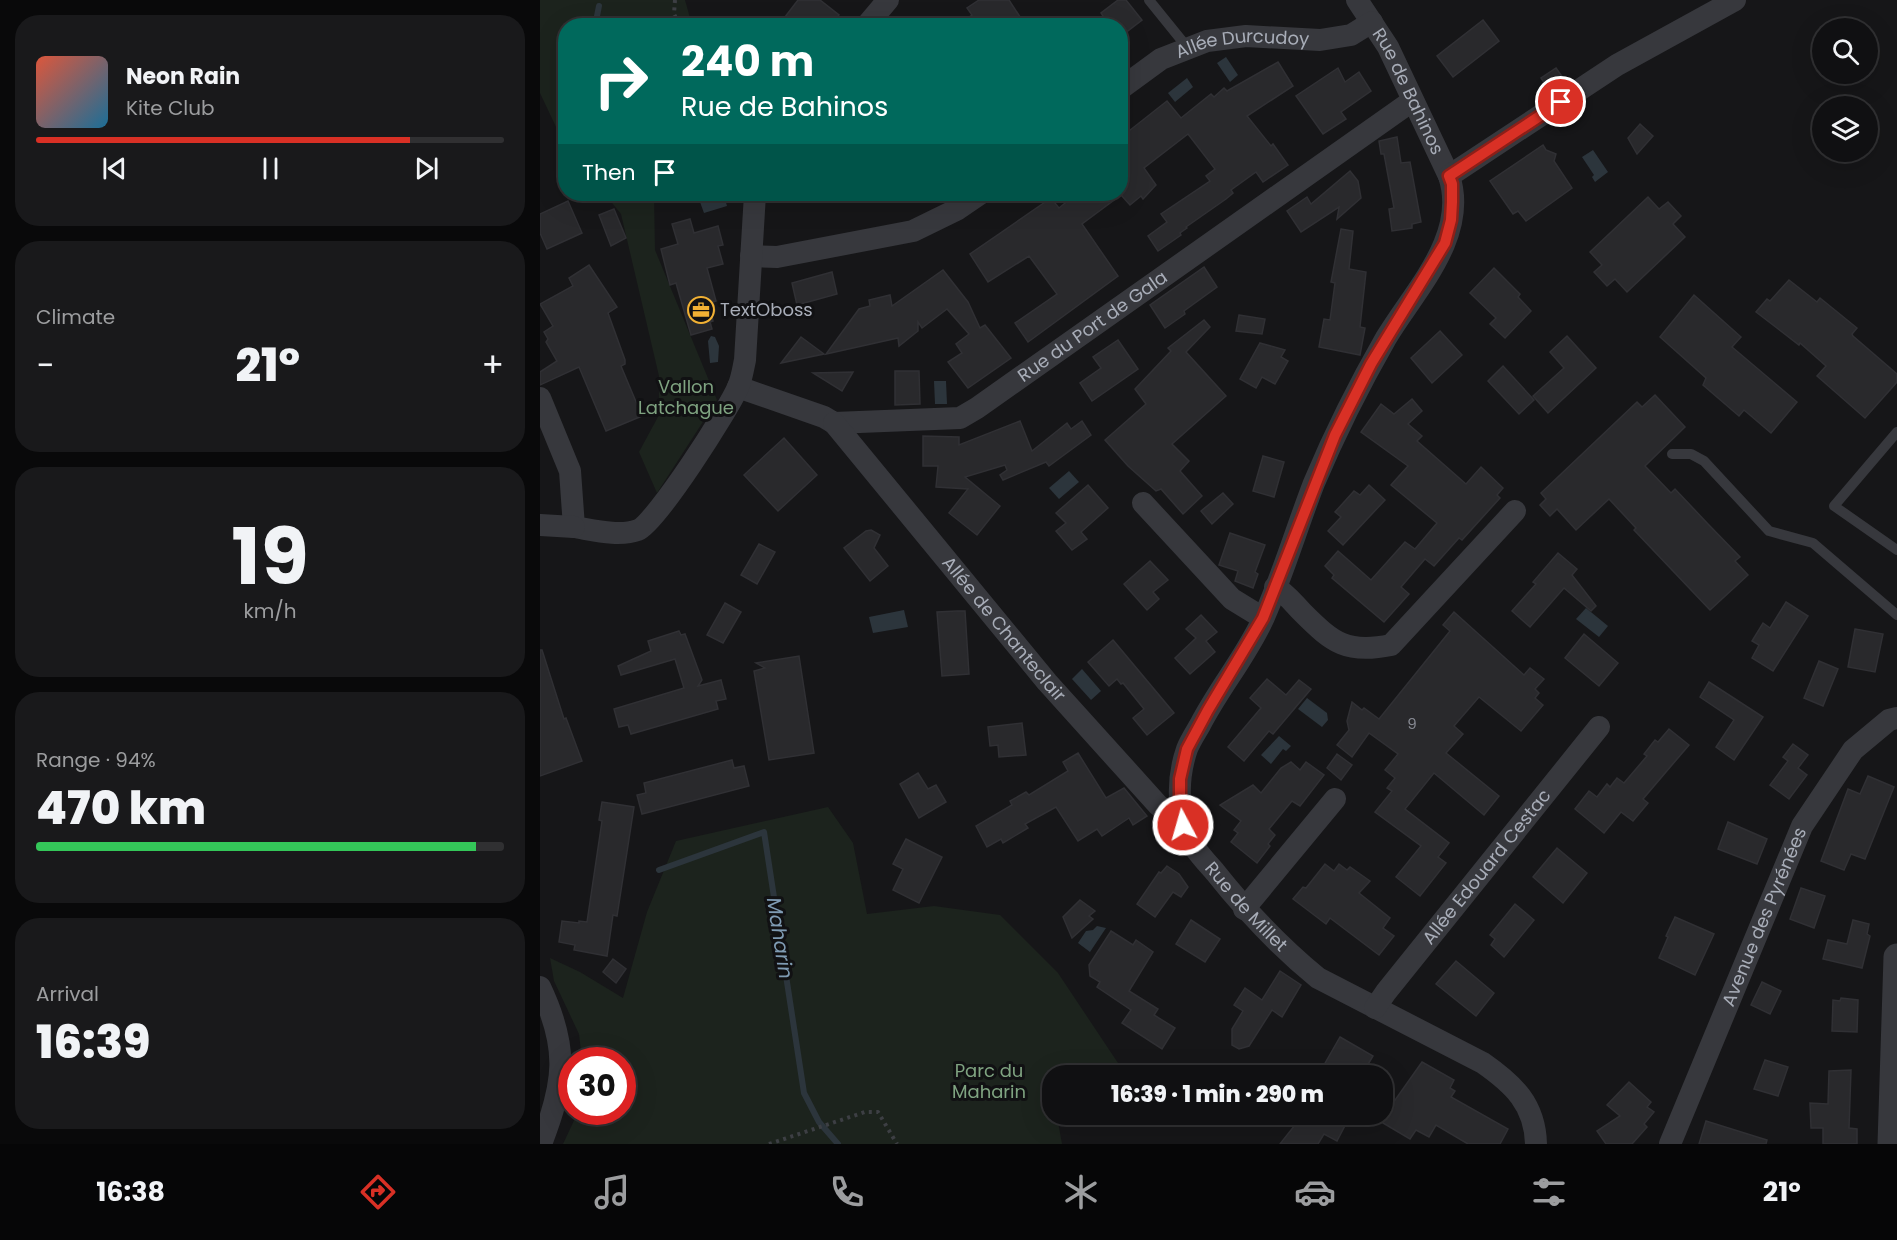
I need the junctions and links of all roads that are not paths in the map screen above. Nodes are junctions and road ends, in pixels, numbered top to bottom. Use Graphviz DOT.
graph roads {
  1 [pos="888,0"];
  2 [pos="1149,0"];
  3 [pos="1357,0"];
  4 [pos="1735,0"];
  5 [pos="873,18"];
  6 [pos="1372,22"];
  7 [pos="1187,47"];
  8 [pos="1128,83"];
  9 [pos="1412,101"];
  10 [pos="1449,176"];
  11 [pos="755,201"];
  12 [pos="970,201"];
  13 [pos="751,256"];
  14 [pos="738,387"];
  15 [pos="540,398"];
  16 [pos="834,423"];
  17 [pos="1897,432"];
  18 [pos="1672,454"];
  19 [pos="1143,503"];
  20 [pos="1515,511"];
  21 [pos="540,525"];
  22 [pos="574,527"];
  23 [pos="1897,550"];
  24 [pos="1275,587"];
  25 [pos="1897,615"];
  26 [pos="1263,618"];
  27 [pos="1897,718"];
  28 [pos="1599,727"];
  29 [pos="1335,799"];
  30 [pos="1183,825"];
  31 [pos="1244,909"];
  32 [pos="1897,957"];
  33 [pos="540,987"];
  34 [pos="1375,1008"];
  35 [pos="541,1144"];
  36 [pos="1536,1144"];
  37 [pos="1670,1144"];
  38 [pos="1891,1144"];
  1 -- 5 [label="street"];
  2 -- 7 [label="lane"];
  3 -- 6 [label="street, Rue de Bahinos"];
  4 -- 10 [label="street, Rue de Bahinos"];
  6 -- 7 [label="street, Allée Durcudoy"];
  6 -- 9 [label="street, Rue de Bahinos"];
  7 -- 8 [label="street, Allée Durcudoy"];
  9 -- 10 [label="street, Rue de Bahinos"];
  9 -- 16 [label="street, Rue du Port de Gala"];
  10 -- 24 [label="street, Rue de Millet"];
  11 -- 13 [label="street"];
  12 -- 13 [label="street"];
  13 -- 14 [label="street"];
  14 -- 16 [label="street, Rue du Port de Gala"];
  14 -- 22 [label="street"];
  15 -- 22 [label="street"];
  16 -- 30 [label="street, Allée de Chanteclair"];
  17 -- 23 [label="lane"];
  18 -- 25 [label="lane"];
  19 -- 26 [label="street"];
  20 -- 24 [label="street"];
  21 -- 22 [label="street"];
  24 -- 26 [label="street, Rue de Millet"];
  26 -- 30 [label="street, Rue de Millet"];
  27 -- 37 [label="street, Avenue des Pyrénées"];
  28 -- 34 [label="street, Allée Edouard Cestac"];
  29 -- 31 [label="street"];
  30 -- 31 [label="street, Rue de Millet"];
  31 -- 34 [label="street, Rue de Millet"];
  32 -- 38 [label="street"];
  33 -- 35 [label="street"];
  34 -- 36 [label="street, Rue de Millet"];
}
